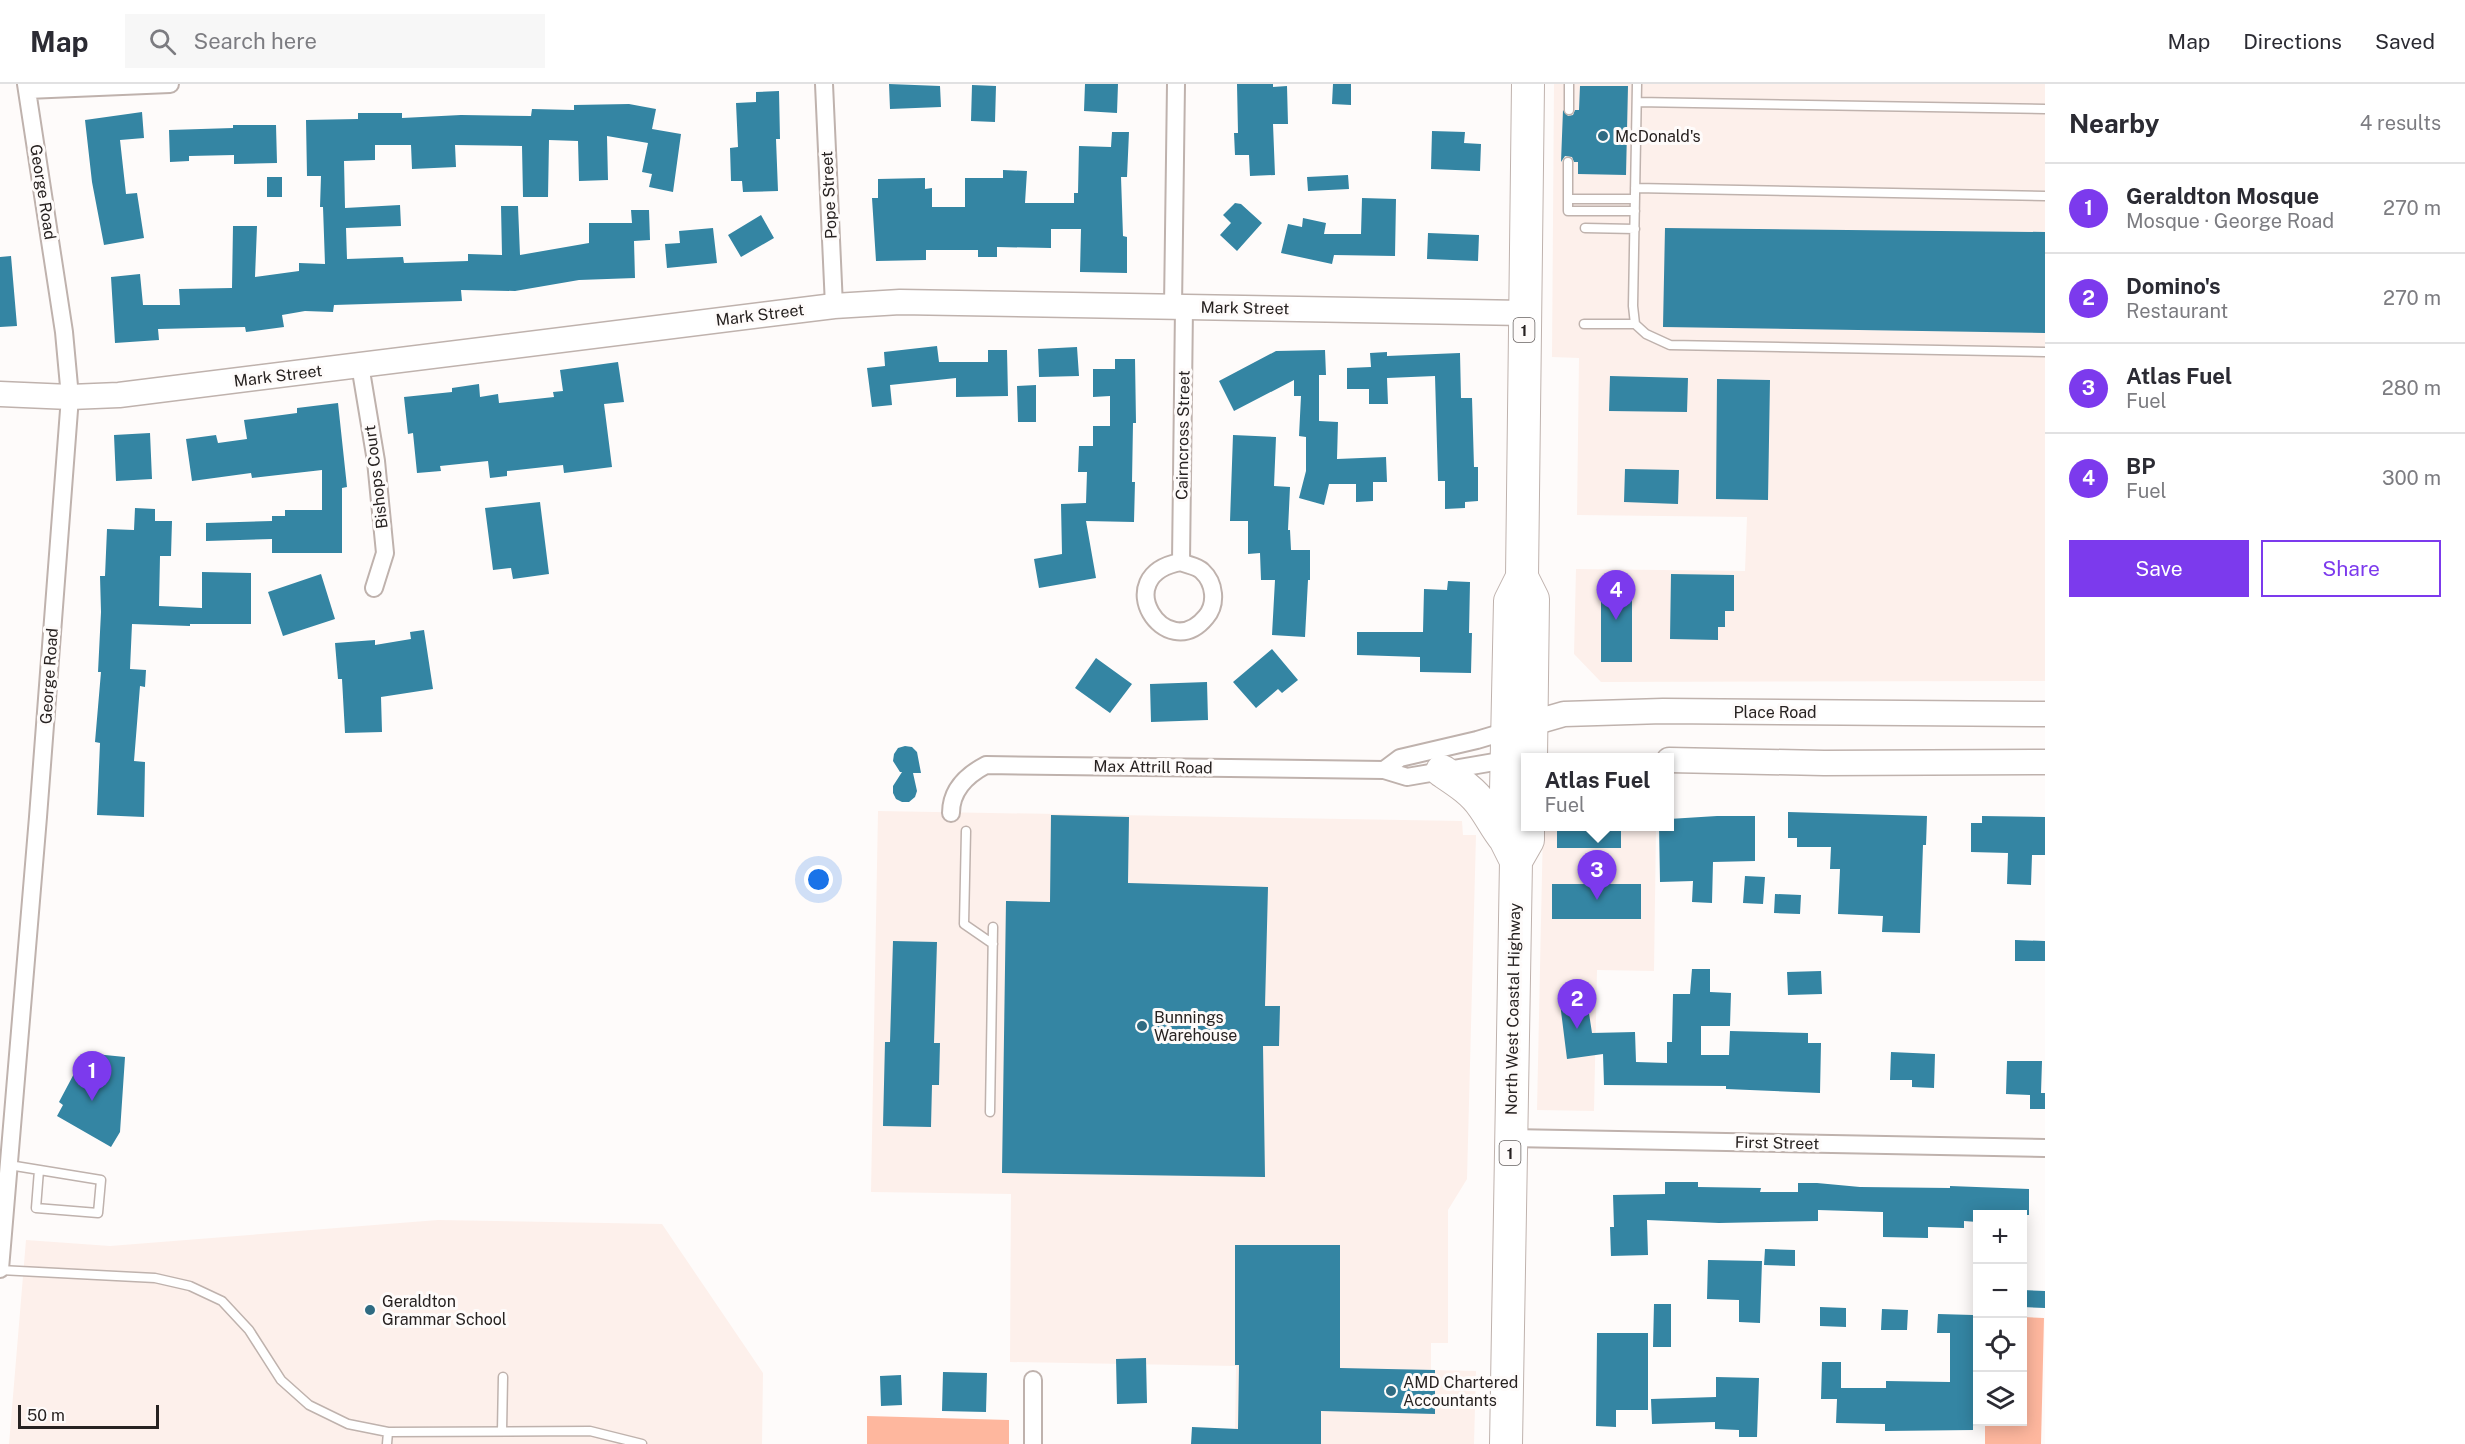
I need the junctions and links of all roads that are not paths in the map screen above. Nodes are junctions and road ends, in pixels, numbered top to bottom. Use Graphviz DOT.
graph roads {
  1 [pos="170,84"];
  2 [pos="824,84"];
  3 [pos="1176,84"];
  4 [pos="1528,84"];
  5 [pos="1569,84"];
  6 [pos="1637,84"];
  7 [pos="27,87"];
  8 [pos="1637,102"];
  9 [pos="2045,109"];
  10 [pos="1569,110"];
  11 [pos="1568,162"];
  12 [pos="1635,188"];
  13 [pos="2045,196"];
  14 [pos="1568,199"];
  15 [pos="1635,199"];
  16 [pos="1635,211"];
  17 [pos="1585,228"];
  18 [pos="1635,229"];
  19 [pos="834,306"];
  20 [pos="1179,307"];
  21 [pos="1524,313"];
  22 [pos="1584,324"];
  23 [pos="1635,324"];
  24 [pos="2045,352"];
  25 [pos="360,365"];
  26 [pos="0,394"];
  27 [pos="70,397"];
  28 [pos="1180,562"];
  29 [pos="374,588"];
  30 [pos="2045,714"];
  31 [pos="1520,746"];
  32 [pos="1674,760"];
  33 [pos="2045,762"];
  34 [pos="1384,770"];
  35 [pos="1442,771"];
  36 [pos="951,815"];
  37 [pos="966,831"];
  38 [pos="1517,842"];
  39 [pos="993,927"];
  40 [pos="993,944"];
  41 [pos="990,1112"];
  42 [pos="1510,1138"];
  43 [pos="2045,1148"];
  44 [pos="9,1165"];
  45 [pos="39,1170"];
  46 [pos="0,1269"];
  47 [pos="503,1377"];
  48 [pos="1034,1380"];
  49 [pos="502,1431"];
  50 [pos="388,1432"];
  51 [pos="387,1444"];
  52 [pos="642,1444"];
  53 [pos="1033,1444"];
  54 [pos="1506,1444"];
  1 -- 7 [label="street"];
  2 -- 19 [label="street, Pope Street"];
  3 -- 20 [label="street, Cairncross Street"];
  4 -- 21 [label="highway, North West Coastal Highway / 1"];
  5 -- 10 [label="lane"];
  6 -- 8 [label="lane"];
  7 -- 27 [label="street, George Road"];
  8 -- 9 [label="lane"];
  8 -- 12 [label="lane"];
  11 -- 14 [label="lane"];
  12 -- 13 [label="lane"];
  12 -- 15 [label="lane"];
  14 -- 15 [label="lane"];
  14 -- 16 [label="lane"];
  15 -- 16 [label="lane"];
  16 -- 18 [label="lane"];
  17 -- 18 [label="lane"];
  18 -- 23 [label="lane"];
  19 -- 20 [label="street, Mark Street"];
  19 -- 25 [label="street, Mark Street"];
  20 -- 21 [label="street, Mark Street"];
  20 -- 28 [label="street, Cairncross Street"];
  21 -- 31 [label="highway, North West Coastal Highway / 1"];
  22 -- 23 [label="lane"];
  23 -- 24 [label="lane"];
  25 -- 27 [label="street, Mark Street"];
  25 -- 29 [label="street, Bishops Court"];
  26 -- 27 [label="street, Mark Street"];
  27 -- 44 [label="street, George Road"];
  28 -- 28 [label="street"];
  30 -- 31 [label="street, Place Road"];
  31 -- 34 [label="street, Max Attrill Road"];
  31 -- 35 [label="street, Max Attrill Road"];
  31 -- 38 [label="highway, North West Coastal Highway / 1"];
  32 -- 33 [label="street"];
  34 -- 35 [label="street, Max Attrill Road"];
  34 -- 36 [label="street, Max Attrill Road"];
  35 -- 38 [label="highway"];
  37 -- 40 [label="lane"];
  38 -- 42 [label="highway, North West Coastal Highway / 1"];
  39 -- 40 [label="lane"];
  40 -- 41 [label="lane"];
  42 -- 43 [label="street, First Street"];
  42 -- 54 [label="highway, North West Coastal Highway / 1"];
  44 -- 45 [label="lane"];
  44 -- 46 [label="street, George Road"];
  45 -- 45 [label="lane"];
  46 -- 50 [label="lane"];
  47 -- 49 [label="lane"];
  48 -- 53 [label="street"];
  49 -- 50 [label="lane"];
  49 -- 52 [label="lane"];
  50 -- 51 [label="lane"];
}
